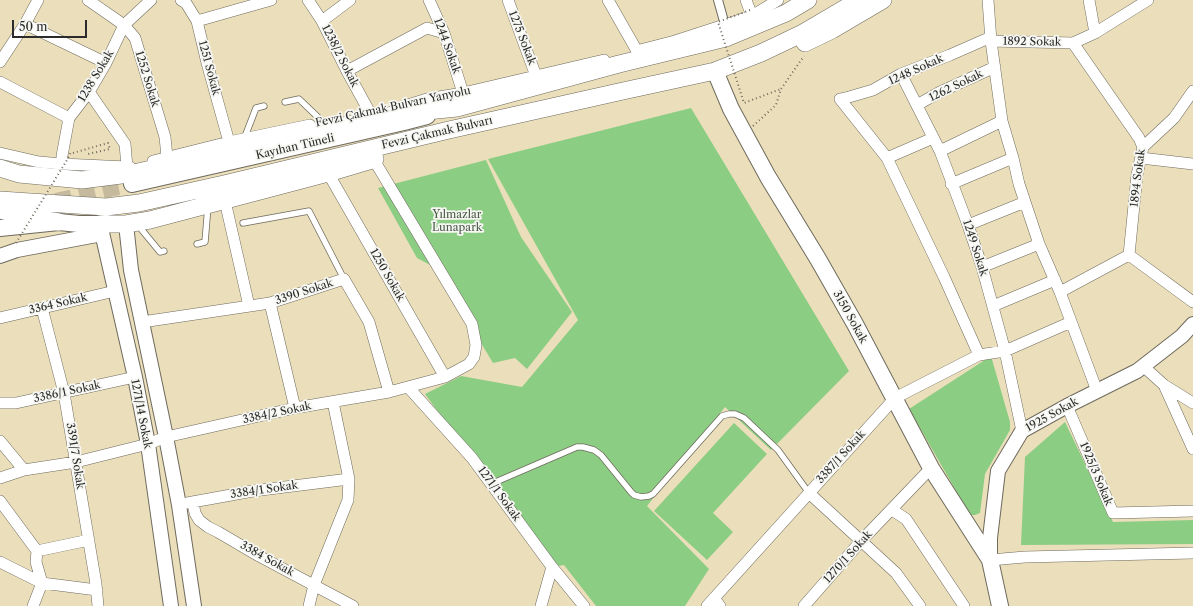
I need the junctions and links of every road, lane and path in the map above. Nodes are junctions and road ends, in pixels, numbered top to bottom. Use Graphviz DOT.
graph roads {
  1 [pos="38,0"];
  2 [pos="88,0"];
  3 [pos="152,0"];
  4 [pos="181,0"];
  5 [pos="271,0"];
  6 [pos="308,0"];
  7 [pos="350,0"];
  8 [pos="429,0"];
  9 [pos="508,0"];
  10 [pos="718,0"];
  11 [pos="778,0"];
  12 [pos="808,0"];
  13 [pos="859,0"];
  14 [pos="883,0"];
  15 [pos="988,0"];
  16 [pos="1089,0"];
  17 [pos="1148,0"];
  18 [pos="611,1"];
  19 [pos="749,9"];
  20 [pos="197,21"];
  21 [pos="322,21"];
  22 [pos="25,24"];
  23 [pos="124,25"];
  24 [pos="725,25"];
  25 [pos="1095,32"];
  26 [pos="444,33"];
  27 [pos="817,37"];
  28 [pos="991,39"];
  29 [pos="1073,43"];
  30 [pos="637,51"];
  31 [pos="761,53"];
  32 [pos="785,53"];
  33 [pos="0,62"];
  34 [pos="106,63"];
  35 [pos="995,67"];
  36 [pos="347,71"];
  37 [pos="901,74"];
  38 [pos="716,75"];
  39 [pos="536,76"];
  40 [pos="0,82"];
  41 [pos="781,89"];
  42 [pos="1193,91"];
  43 [pos="89,92"];
  44 [pos="460,100"];
  45 [pos="285,102"];
  46 [pos="917,105"];
  47 [pos="264,106"];
  48 [pos="370,113"];
  49 [pos="69,118"];
  50 [pos="1002,121"];
  51 [pos="324,122"];
  52 [pos="745,134"];
  53 [pos="244,138"];
  54 [pos="933,138"];
  55 [pos="229,142"];
  56 [pos="1143,147"];
  57 [pos="940,151"];
  58 [pos="0,152"];
  59 [pos="81,156"];
  60 [pos="167,157"];
  61 [pos="65,158"];
  62 [pos="74,158"];
  63 [pos="887,158"];
  64 [pos="1013,158"];
  65 [pos="1141,158"];
  66 [pos="374,160"];
  67 [pos="1193,164"];
  68 [pos="0,168"];
  69 [pos="127,168"];
  70 [pos="328,173"];
  71 [pos="132,184"];
  72 [pos="952,184"];
  73 [pos="0,200"];
  74 [pos="1025,202"];
  75 [pos="216,203"];
  76 [pos="0,210"];
  77 [pos="59,222"];
  78 [pos="131,223"];
  79 [pos="243,223"];
  80 [pos="968,225"];
  81 [pos="0,228"];
  82 [pos="101,229"];
  83 [pos="16,243"];
  84 [pos="197,244"];
  85 [pos="1039,244"];
  86 [pos="164,251"];
  87 [pos="1129,255"];
  88 [pos="0,256"];
  89 [pos="982,267"];
  90 [pos="344,279"];
  91 [pos="1055,280"];
  92 [pos="115,291"];
  93 [pos="1060,292"];
  94 [pos="1193,302"];
  95 [pos="270,303"];
  96 [pos="249,306"];
  97 [pos="993,306"];
  98 [pos="42,308"];
  99 [pos="0,318"];
  100 [pos="142,322"];
  101 [pos="1071,322"];
  102 [pos="1193,324"];
  103 [pos="1005,351"];
  104 [pos="979,355"];
  105 [pos="1143,366"];
  106 [pos="135,377"];
  107 [pos="445,377"];
  108 [pos="1164,386"];
  109 [pos="408,387"];
  110 [pos="1097,391"];
  111 [pos="389,392"];
  112 [pos="64,393"];
  113 [pos="895,398"];
  114 [pos="333,402"];
  115 [pos="0,403"];
  116 [pos="1193,403"];
  117 [pos="1067,406"];
  118 [pos="296,408"];
  119 [pos="1022,431"];
  120 [pos="166,437"];
  121 [pos="0,441"];
  122 [pos="148,444"];
  123 [pos="1193,448"];
  124 [pos="76,462"];
  125 [pos="931,468"];
  126 [pos="24,470"];
  127 [pos="0,478"];
  128 [pos="349,479"];
  129 [pos="491,484"];
  130 [pos="809,493"];
  131 [pos="0,501"];
  132 [pos="193,502"];
  133 [pos="179,505"];
  134 [pos="892,510"];
  135 [pos="1193,511"];
  136 [pos="89,540"];
  137 [pos="861,542"];
  138 [pos="37,551"];
  139 [pos="1193,553"];
  140 [pos="990,560"];
  141 [pos="0,562"];
  142 [pos="552,567"];
  143 [pos="42,583"];
  144 [pos="314,585"];
  145 [pos="97,590"];
  146 [pos="714,603"];
  147 [pos="33,606"];
  148 [pos="98,606"];
  149 [pos="171,606"];
  150 [pos="194,606"];
  151 [pos="309,606"];
  152 [pos="353,606"];
  153 [pos="541,606"];
  154 [pos="584,606"];
  155 [pos="804,606"];
  156 [pos="920,606"];
  157 [pos="964,606"];
  158 [pos="1000,606"];
  1 -- 22 [label="street"];
  2 -- 23 [label="street, 1252 Sokak"];
  3 -- 23 [label="street, 1238 Sokak"];
  4 -- 20 [label="street, 1251 Sokak"];
  5 -- 20 [label="street"];
  6 -- 21 [label="street, 1238/2 Sokak"];
  7 -- 21 [label="street"];
  8 -- 26 [label="street, 1244 Sokak"];
  9 -- 39 [label="street, 1275 Sokak"];
  10 -- 24 [label="street"];
  11 -- 19 [label="street, Fevzi Çakmak Bulvarı Yanyolu"];
  12 -- 44 [label="main road, Fevzi Çakmak Bulvarı"];
  13 -- 31 [label="main road, Fevzi Çakmak Bulvarı"];
  14 -- 27 [label="main road"];
  15 -- 28 [label="street"];
  16 -- 25 [label="street"];
  17 -- 25 [label="street"];
  18 -- 30 [label="street"];
  19 -- 24 [label="street, Fevzi Çakmak Bulvarı Yanyolu"];
  19 -- 41 [label="path, bridge"];
  20 -- 55 [label="street, 1251 Sokak"];
  21 -- 36 [label="street, 1238/2 Sokak"];
  22 -- 33 [label="street"];
  22 -- 34 [label="street"];
  23 -- 34 [label="street, 1238 Sokak"];
  23 -- 60 [label="street, 1252 Sokak"];
  24 -- 30 [label="street, Fevzi Çakmak Bulvarı Yanyolu"];
  25 -- 29 [label="street"];
  26 -- 36 [label="street"];
  26 -- 44 [label="street, 1244 Sokak"];
  27 -- 32 [label="main road"];
  27 -- 41 [label="path"];
  28 -- 29 [label="street, 1892 Sokak"];
  28 -- 35 [label="street"];
  28 -- 37 [label="street, 1248 Sokak"];
  29 -- 56 [label="street, 1894 Sokak"];
  30 -- 39 [label="street, Fevzi Çakmak Bulvarı Yanyolu"];
  31 -- 32 [label="main road"];
  31 -- 38 [label="main road, Fevzi Çakmak Bulvarı"];
  32 -- 38 [label="main road"];
  34 -- 43 [label="street, 1238 Sokak"];
  35 -- 46 [label="street, 1262 Sokak"];
  35 -- 50 [label="street"];
  36 -- 48 [label="street, 1238/2 Sokak"];
  37 -- 46 [label="street, 1249 Sokak"];
  37 -- 63 [label="street, 1248 Sokak"];
  38 -- 52 [label="main road, 3150 Sokak"];
  38 -- 66 [label="main road"];
  38 -- 73 [label="main road, Fevzi Çakmak Bulvarı"];
  39 -- 44 [label="street, Fevzi Çakmak Bulvarı Yanyolu"];
  40 -- 49 [label="street"];
  41 -- 52 [label="path"];
  42 -- 56 [label="street"];
  43 -- 49 [label="street, 1238 Sokak"];
  43 -- 69 [label="street"];
  44 -- 48 [label="street, Fevzi Çakmak Bulvarı Yanyolu"];
  44 -- 68 [label="main road, Fevzi Çakmak Bulvarı"];
  44 -- 71 [label="main road, Kayıhan Tüneli"];
  45 -- 51 [label="lane"];
  46 -- 54 [label="street, 1249 Sokak"];
  47 -- 53 [label="lane"];
  48 -- 51 [label="street, Fevzi Çakmak Bulvarı Yanyolu"];
  49 -- 61 [label="street, 1238 Sokak"];
  50 -- 57 [label="street"];
  50 -- 64 [label="street"];
  51 -- 53 [label="street, Fevzi Çakmak Bulvarı Yanyolu"];
  52 -- 113 [label="main road, 3150 Sokak"];
  53 -- 55 [label="street, Fevzi Çakmak Bulvarı Yanyolu"];
  54 -- 57 [label="street, 1249 Sokak"];
  54 -- 63 [label="street"];
  55 -- 60 [label="street, Fevzi Çakmak Bulvarı Yanyolu"];
  56 -- 65 [label="street, 1894 Sokak"];
  57 -- 72 [label="street, 1249 Sokak"];
  58 -- 61 [label="street, Fevzi Çakmak Bulvarı Yanyolu"];
  59 -- 61 [label="path"];
  60 -- 69 [label="street, Fevzi Çakmak Bulvarı Yanyolu"];
  61 -- 62 [label="path"];
  61 -- 69 [label="street, Fevzi Çakmak Bulvarı Yanyolu"];
  61 -- 83 [label="path, bridge"];
  63 -- 104 [label="street"];
  64 -- 72 [label="street"];
  64 -- 74 [label="street"];
  65 -- 67 [label="street"];
  65 -- 87 [label="street, 1894 Sokak"];
  66 -- 70 [label="main road"];
  66 -- 107 [label="street, 3384/2 Sokak"];
  70 -- 75 [label="main road"];
  70 -- 107 [label="street, 1250 Sokak"];
  72 -- 80 [label="street, 1249 Sokak"];
  74 -- 80 [label="street"];
  74 -- 85 [label="street"];
  75 -- 78 [label="main road"];
  75 -- 84 [label="lane"];
  75 -- 96 [label="street"];
  76 -- 77 [label="main road"];
  77 -- 81 [label="main road"];
  77 -- 82 [label="main road"];
  78 -- 82 [label="main road"];
  78 -- 86 [label="lane"];
  78 -- 100 [label="street"];
  79 -- 90 [label="lane"];
  80 -- 89 [label="street, 1249 Sokak"];
  82 -- 88 [label="street"];
  82 -- 92 [label="street, 1271/14 Sokak"];
  85 -- 89 [label="street"];
  85 -- 91 [label="street"];
  87 -- 93 [label="street"];
  87 -- 94 [label="street"];
  89 -- 97 [label="street, 1249 Sokak"];
  90 -- 95 [label="street, 3390 Sokak"];
  90 -- 111 [label="street, 3390 Sokak"];
  91 -- 93 [label="street"];
  91 -- 97 [label="street"];
  92 -- 98 [label="street, 3364 Sokak"];
  92 -- 106 [label="street, 1271/14 Sokak"];
  93 -- 101 [label="street"];
  95 -- 96 [label="street, 3390 Sokak"];
  95 -- 118 [label="street"];
  96 -- 100 [label="street, 3390 Sokak"];
  97 -- 103 [label="street, 1249 Sokak"];
  98 -- 99 [label="street, 3364 Sokak"];
  98 -- 112 [label="street, 3391/7 Sokak"];
  100 -- 120 [label="street"];
  101 -- 103 [label="street, 3387/1 Sokak"];
  101 -- 110 [label="street"];
  102 -- 105 [label="street, 1925 Sokak"];
  103 -- 104 [label="street, 3387/1 Sokak"];
  103 -- 119 [label="street, 1249 Sokak"];
  104 -- 113 [label="street, 3387/1 Sokak"];
  105 -- 108 [label="street"];
  105 -- 110 [label="street, 1925 Sokak"];
  106 -- 112 [label="street, 3386/1 Sokak"];
  106 -- 122 [label="street, 1271/14 Sokak"];
  107 -- 109 [label="street, 3384/2 Sokak"];
  108 -- 116 [label="street"];
  108 -- 123 [label="street"];
  109 -- 111 [label="street, 3384/2 Sokak"];
  109 -- 129 [label="street, 1271/1 Sokak"];
  110 -- 117 [label="street, 1925 Sokak"];
  111 -- 114 [label="street, 3384/2 Sokak"];
  112 -- 115 [label="street, 3386/1 Sokak"];
  112 -- 124 [label="street, 3391/7 Sokak"];
  113 -- 125 [label="main road, 3150 Sokak"];
  113 -- 130 [label="street, 3387/1 Sokak"];
  114 -- 118 [label="street, 3384/2 Sokak"];
  114 -- 128 [label="street"];
  117 -- 119 [label="street, 1925 Sokak"];
  117 -- 135 [label="street, 1925/3 Sokak"];
  118 -- 120 [label="street, 3384/2 Sokak"];
  119 -- 140 [label="street, 1925 Sokak"];
  120 -- 122 [label="street, 3384/2 Sokak"];
  120 -- 133 [label="street"];
  121 -- 126 [label="street"];
  122 -- 124 [label="street, 3384/2 Sokak"];
  122 -- 149 [label="street, 1271/14 Sokak"];
  124 -- 126 [label="street, 3384/2 Sokak"];
  124 -- 136 [label="street, 3391/7 Sokak"];
  125 -- 134 [label="street, 1270/1 Sokak"];
  125 -- 140 [label="main road, 3150 Sokak"];
  126 -- 127 [label="street, 3384/2 Sokak"];
  128 -- 132 [label="street, 3384/1 Sokak"];
  128 -- 144 [label="street"];
  129 -- 130 [label="lane"];
  129 -- 142 [label="street, 1271/1 Sokak"];
  130 -- 137 [label="street"];
  130 -- 146 [label="street, 3387/1 Sokak"];
  131 -- 138 [label="street"];
  132 -- 133 [label="street, 3384/1 Sokak"];
  132 -- 144 [label="street, 3384 Sokak"];
  133 -- 150 [label="street"];
  134 -- 137 [label="street, 1270/1 Sokak"];
  134 -- 157 [label="street"];
  136 -- 138 [label="street"];
  136 -- 145 [label="street, 3391/7 Sokak"];
  137 -- 155 [label="street, 1270/1 Sokak"];
  137 -- 156 [label="street"];
  138 -- 143 [label="street"];
  139 -- 140 [label="street"];
  140 -- 158 [label="main road"];
  141 -- 143 [label="street"];
  142 -- 153 [label="street"];
  142 -- 154 [label="street, 1271/1 Sokak"];
  143 -- 145 [label="street"];
  143 -- 147 [label="street"];
  144 -- 151 [label="street"];
  144 -- 152 [label="street, 3384 Sokak"];
  145 -- 148 [label="street, 3391/7 Sokak"];
}
